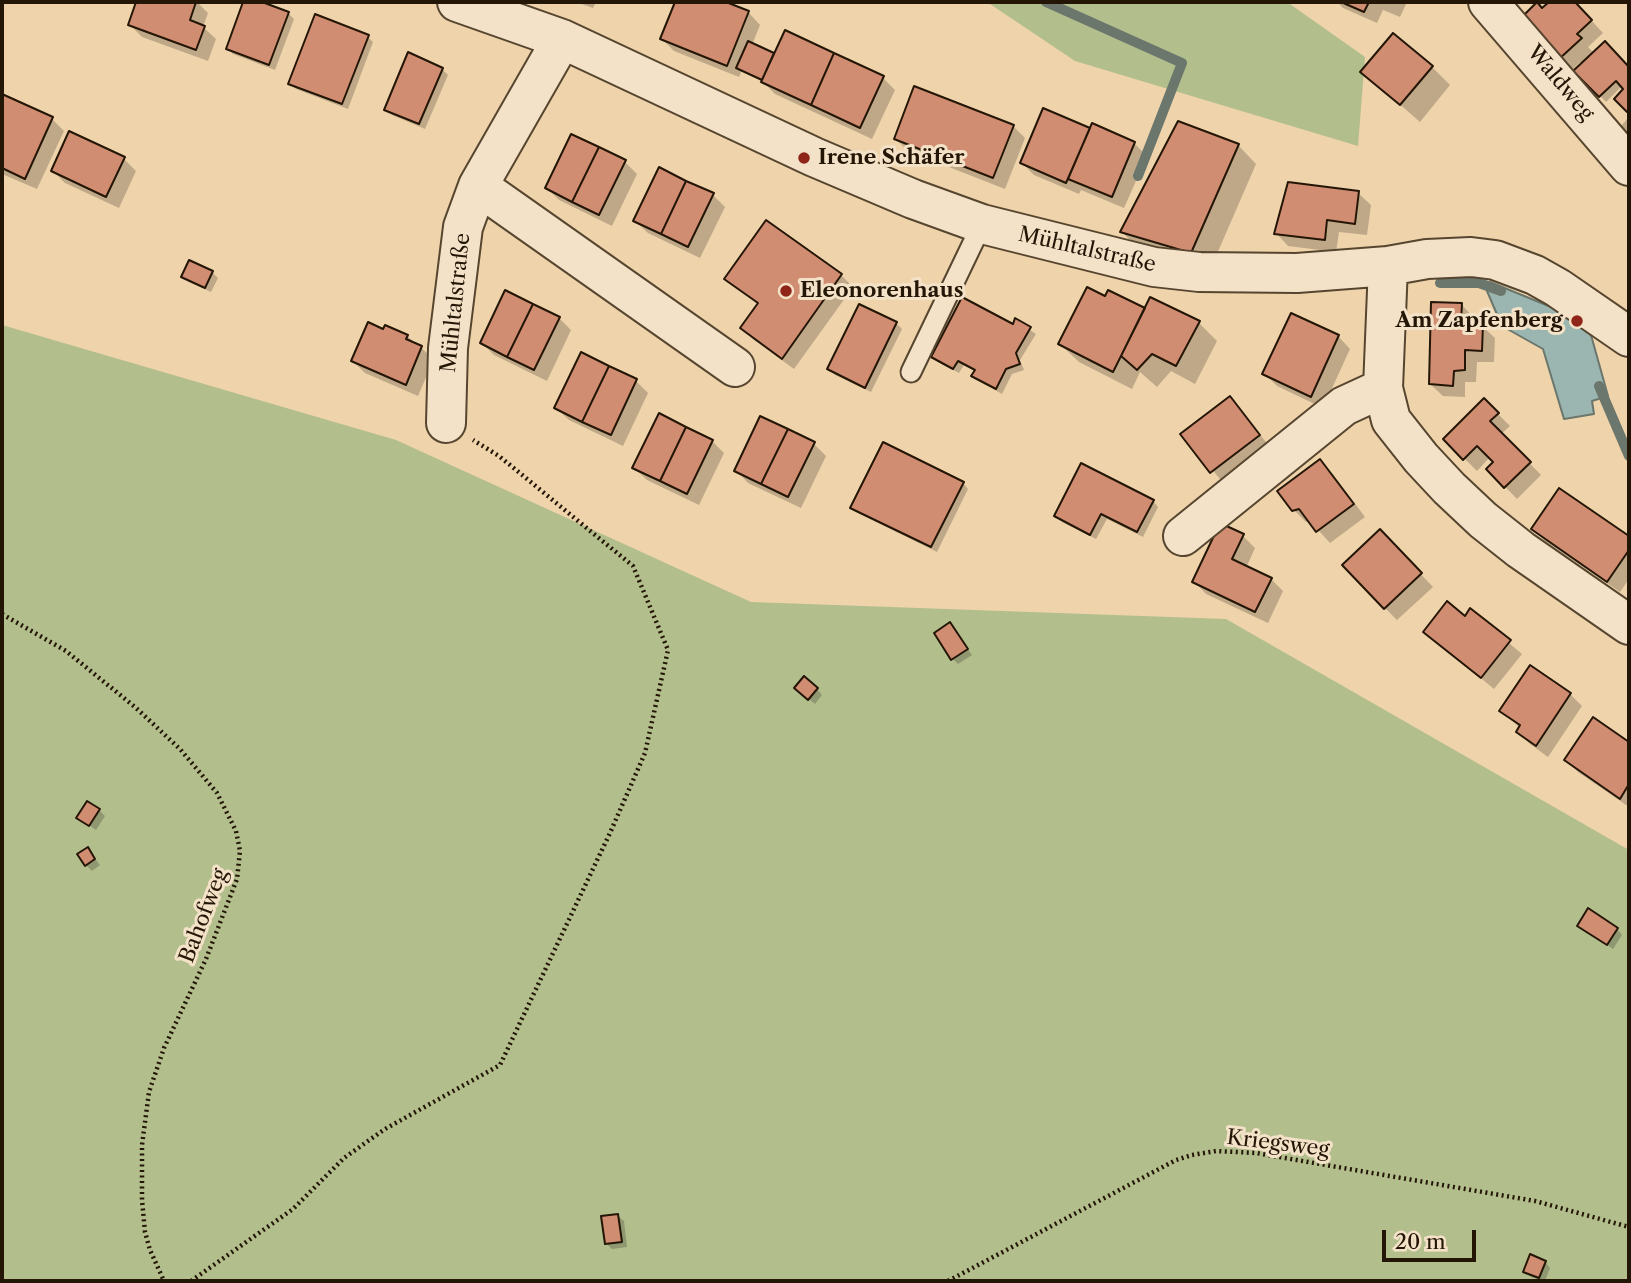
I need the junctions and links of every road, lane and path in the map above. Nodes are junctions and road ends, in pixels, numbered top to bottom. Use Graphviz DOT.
graph roads {
  1 [pos="457,2"];
  2 [pos="1489,2"];
  3 [pos="562,39"];
  4 [pos="1629,166"];
  5 [pos="478,186"];
  6 [pos="982,224"];
  7 [pos="1388,266"];
  8 [pos="1629,337"];
  9 [pos="735,367"];
  10 [pos="911,372"];
  11 [pos="1383,388"];
  12 [pos="446,423"];
  13 [pos="1182,536"];
  14 [pos="2,614"];
  15 [pos="1629,625"];
  16 [pos="1629,1227"];
  17 [pos="164,1281"];
  18 [pos="191,1281"];
  19 [pos="948,1281"];
  1 -- 3 [label="street, Mühltalstraße"];
  2 -- 4 [label="street, Waldweg"];
  3 -- 5 [label="street, Mühltalstraße"];
  3 -- 6 [label="street, Mühltalstraße"];
  5 -- 9 [label="street"];
  5 -- 12 [label="street, Mühltalstraße"];
  6 -- 7 [label="street, Mühltalstraße"];
  6 -- 10 [label="lane"];
  7 -- 8 [label="street, Mühltalstraße"];
  7 -- 11 [label="street"];
  11 -- 13 [label="street"];
  11 -- 15 [label="street"];
  12 -- 18 [label="path"];
  14 -- 17 [label="path, Bahofweg"];
  16 -- 19 [label="path, Kriegsweg"];
}
